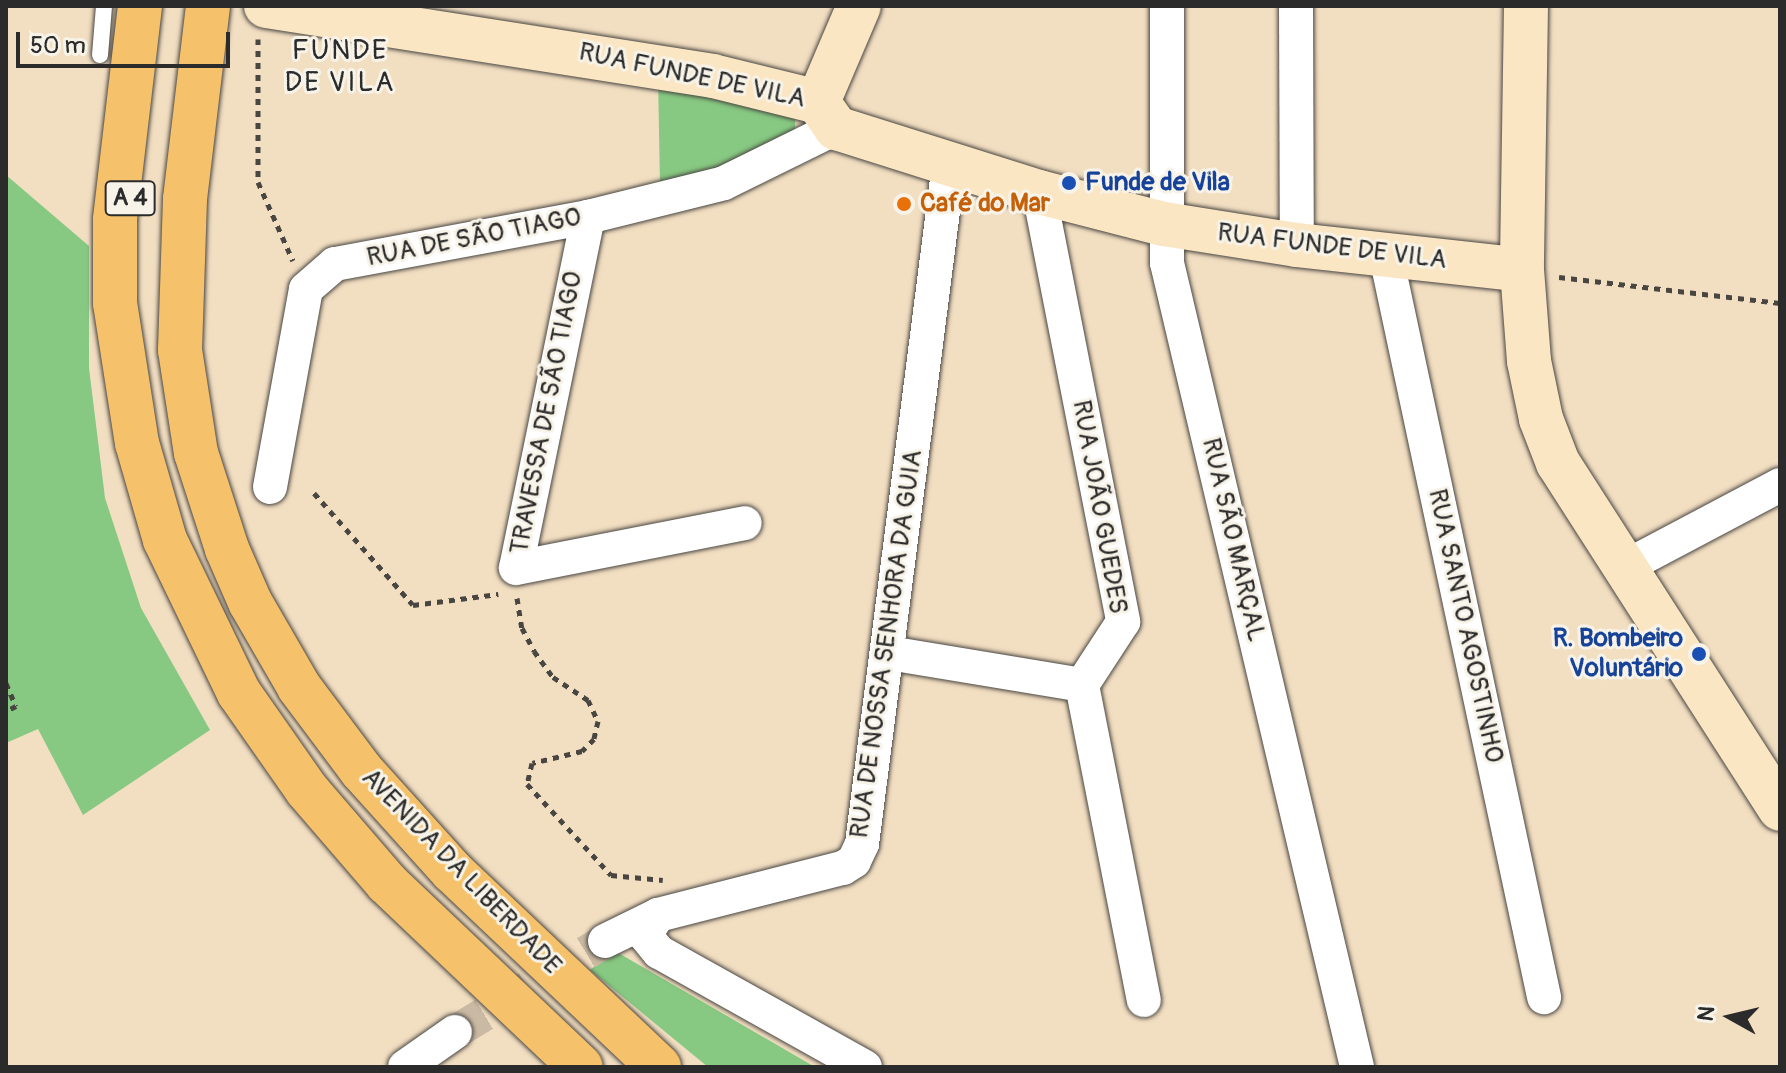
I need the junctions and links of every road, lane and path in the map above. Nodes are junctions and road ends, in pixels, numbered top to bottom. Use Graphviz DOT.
graph roads {
  1 [pos="104,6"];
  2 [pos="140,6"];
  3 [pos="158,6"];
  4 [pos="208,6"];
  5 [pos="223,6"];
  6 [pos="859,6"];
  7 [pos="1167,6"];
  8 [pos="1296,6"];
  9 [pos="1526,6"];
  10 [pos="269,14"];
  11 [pos="100,55"];
  12 [pos="827,115"];
  13 [pos="949,164"];
  14 [pos="1039,192"];
  15 [pos="185,199"];
  16 [pos="588,217"];
  17 [pos="1164,224"];
  18 [pos="1297,245"];
  19 [pos="1386,256"];
  20 [pos="1522,270"];
  21 [pos="306,289"];
  22 [pos="1780,303"];
  23 [pos="127,392"];
  24 [pos="1780,485"];
  25 [pos="270,487"];
  26 [pos="314,493"];
  27 [pos="745,523"];
  28 [pos="1625,567"];
  29 [pos="524,569"];
  30 [pos="516,604"];
  31 [pos="889,653"];
  32 [pos="6,683"];
  33 [pos="1082,685"];
  34 [pos="6,711"];
  35 [pos="1775,794"];
  36 [pos="707,900"];
  37 [pos="658,915"];
  38 [pos="605,941"];
  39 [pos="1544,997"];
  40 [pos="1144,1000"];
  41 [pos="455,1032"];
  42 [pos="405,1067"];
  43 [pos="581,1067"];
  44 [pos="659,1067"];
  45 [pos="865,1067"];
  46 [pos="1357,1067"];
  1 -- 11 [label="lane"];
  2 -- 23 [label="highway"];
  3 -- 23 [label="highway, A 4"];
  4 -- 15 [label="highway, A 4"];
  5 -- 15 [label="highway"];
  6 -- 12 [label="street"];
  7 -- 17 [label="street, RUA SÃO MARÇAL"];
  8 -- 18 [label="street"];
  9 -- 20 [label="street"];
  10 -- 12 [label="street, RUA FUNDE DE VILA"];
  10 -- 21 [label="path"];
  12 -- 13 [label="street, RUA FUNDE DE VILA"];
  12 -- 16 [label="street, RUA DE SÃO TIAGO"];
  13 -- 14 [label="street, RUA FUNDE DE VILA"];
  13 -- 31 [label="street, RUA DE NOSSA SENHORA DA GUIA"];
  14 -- 17 [label="street, RUA FUNDE DE VILA"];
  14 -- 33 [label="street, RUA JOÃO GUEDES"];
  15 -- 44 [label="highway, AVENIDA DA LIBERDADE"];
  16 -- 21 [label="street, RUA DE SÃO TIAGO"];
  16 -- 29 [label="street, TRAVESSA DE SÃO TIAGO"];
  17 -- 18 [label="street, RUA FUNDE DE VILA"];
  17 -- 46 [label="street, RUA SÃO MARÇAL"];
  18 -- 19 [label="street, RUA FUNDE DE VILA"];
  19 -- 20 [label="street, RUA FUNDE DE VILA"];
  19 -- 39 [label="street, RUA SANTO AGOSTINHO"];
  20 -- 22 [label="path"];
  20 -- 28 [label="street"];
  21 -- 25 [label="street"];
  23 -- 43 [label="highway, AVENIDA DA LIBERDADE"];
  24 -- 28 [label="street"];
  26 -- 30 [label="path"];
  27 -- 29 [label="street, TRAVESSA DE SÃO TIAGO"];
  28 -- 35 [label="street"];
  29 -- 30 [label="path"];
  30 -- 36 [label="path"];
  31 -- 33 [label="street"];
  31 -- 36 [label="street, RUA DE NOSSA SENHORA DA GUIA"];
  32 -- 34 [label="path"];
  33 -- 40 [label="street"];
  36 -- 37 [label="street, RUA DE NOSSA SENHORA DA GUIA"];
  37 -- 38 [label="street, RUA DE NOSSA SENHORA DA GUIA"];
  37 -- 45 [label="street"];
  41 -- 42 [label="street"];
}
